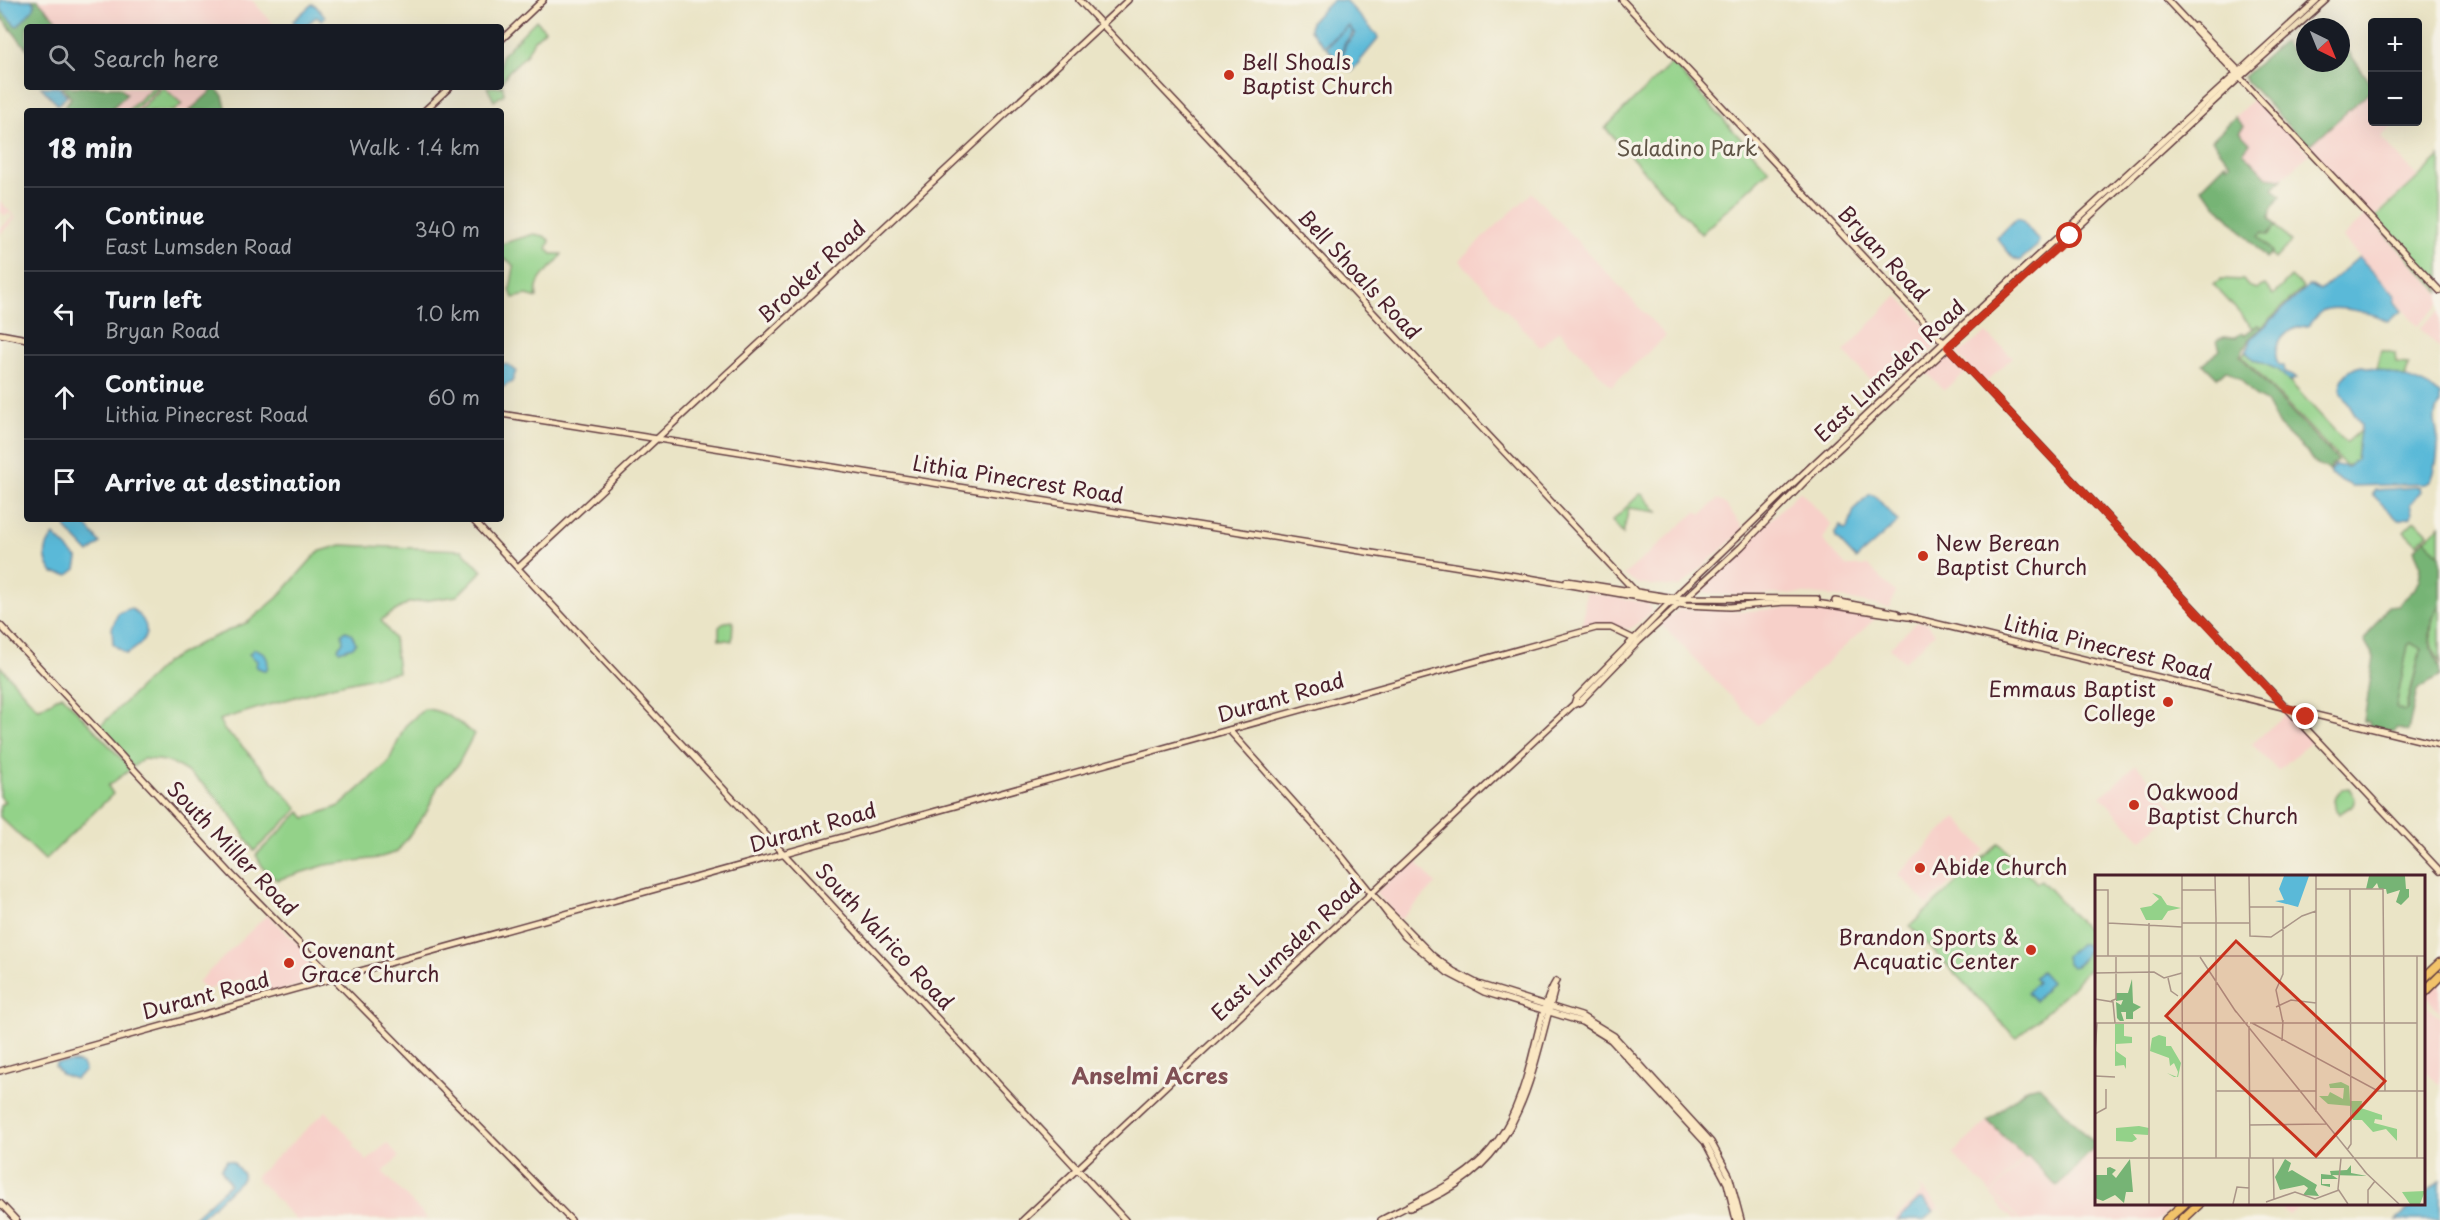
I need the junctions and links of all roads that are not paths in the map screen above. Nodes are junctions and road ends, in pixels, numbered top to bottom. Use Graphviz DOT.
graph roads {
  1 [pos="543,0"];
  2 [pos="1079,0"];
  3 [pos="1128,0"];
  4 [pos="1623,0"];
  5 [pos="2167,0"];
  6 [pos="2317,0"];
  7 [pos="2326,0"];
  8 [pos="1102,24"];
  9 [pos="504,37"];
  10 [pos="2238,73"];
  11 [pos="447,90"];
  12 [pos="427,108"];
  13 [pos="2440,291"];
  14 [pos="0,334"];
  15 [pos="24,338"];
  16 [pos="1946,344"];
  17 [pos="504,414"];
  18 [pos="656,439"];
  19 [pos="1757,521"];
  20 [pos="475,522"];
  21 [pos="1738,549"];
  22 [pos="518,568"];
  23 [pos="1616,573"];
  24 [pos="1529,578"];
  25 [pos="1698,586"];
  26 [pos="1619,589"];
  27 [pos="1682,590"];
  28 [pos="1637,592"];
  29 [pos="1664,597"];
  30 [pos="1684,598"];
  31 [pos="1653,599"];
  32 [pos="1725,600"];
  33 [pos="1675,601"];
  34 [pos="1866,606"];
  35 [pos="1858,608"];
  36 [pos="1660,614"];
  37 [pos="1908,617"];
  38 [pos="0,625"];
  39 [pos="1634,639"];
  40 [pos="2268,688"];
  41 [pos="2258,702"];
  42 [pos="1573,705"];
  43 [pos="2286,708"];
  44 [pos="2310,714"];
  45 [pos="2304,727"];
  46 [pos="1229,730"];
  47 [pos="2440,744"];
  48 [pos="784,854"];
  49 [pos="2440,871"];
  50 [pos="1372,894"];
  51 [pos="2440,963"];
  52 [pos="2440,976"];
  53 [pos="2425,977"];
  54 [pos="334,978"];
  55 [pos="2425,991"];
  56 [pos="1548,1009"];
  57 [pos="0,1071"];
  58 [pos="1078,1170"];
  59 [pos="0,1203"];
  60 [pos="2189,1205"];
  61 [pos="2197,1205"];
  62 [pos="2174,1216"];
  63 [pos="2182,1219"];
  64 [pos="16,1220"];
  65 [pos="571,1220"];
  66 [pos="1023,1220"];
  67 [pos="1125,1220"];
  68 [pos="1382,1220"];
  69 [pos="1738,1220"];
  70 [pos="2166,1220"];
  1 -- 9 [label="street"];
  2 -- 8 [label="street, Bell Shoals Road"];
  3 -- 8 [label="street, Brooker Road"];
  4 -- 16 [label="street, Bryan Road"];
  5 -- 10 [label="street"];
  6 -- 10 [label="street"];
  7 -- 10 [label="street"];
  8 -- 18 [label="street, Brooker Road"];
  8 -- 23 [label="street, Bell Shoals Road"];
  10 -- 13 [label="street"];
  10 -- 16 [label="street, East Lumsden Road"];
  11 -- 12 [label="street"];
  14 -- 15 [label="street"];
  16 -- 19 [label="street, East Lumsden Road"];
  16 -- 21 [label="street, East Lumsden Road"];
  16 -- 40 [label="street, Bryan Road"];
  17 -- 18 [label="street, Lithia Pinecrest Road"];
  18 -- 22 [label="street, Brooker Road"];
  18 -- 24 [label="street, Lithia Pinecrest Road"];
  19 -- 21 [label="street"];
  19 -- 27 [label="street, East Lumsden Road"];
  20 -- 22 [label="street, South Valrico Road"];
  21 -- 25 [label="street, East Lumsden Road"];
  22 -- 48 [label="street, South Valrico Road"];
  23 -- 26 [label="street"];
  23 -- 28 [label="street, Bell Shoals Road"];
  24 -- 26 [label="street, Lithia Pinecrest Road"];
  24 -- 31 [label="street, Lithia Pinecrest Road"];
  25 -- 30 [label="street, East Lumsden Road"];
  25 -- 32 [label="street"];
  26 -- 28 [label="street, Lithia Pinecrest Road"];
  27 -- 29 [label="street"];
  27 -- 33 [label="street, East Lumsden Road"];
  28 -- 29 [label="street, Lithia Pinecrest Road"];
  29 -- 33 [label="street, Lithia Pinecrest Road"];
  30 -- 32 [label="street, Lithia Pinecrest Road"];
  30 -- 33 [label="street, Lithia Pinecrest Road"];
  31 -- 33 [label="street, Lithia Pinecrest Road"];
  31 -- 36 [label="street"];
  32 -- 34 [label="street, Lithia Pinecrest Road"];
  33 -- 35 [label="street, Lithia Pinecrest Road"];
  33 -- 36 [label="street, East Lumsden Road"];
  33 -- 42 [label="street, East Lumsden Road"];
  34 -- 35 [label="street"];
  34 -- 37 [label="street, Lithia Pinecrest Road"];
  35 -- 37 [label="street, Lithia Pinecrest Road"];
  36 -- 39 [label="street, East Lumsden Road"];
  37 -- 41 [label="street, Lithia Pinecrest Road"];
  38 -- 54 [label="street, South Miller Road"];
  39 -- 42 [label="street, East Lumsden Road"];
  39 -- 46 [label="street, Durant Road"];
  40 -- 41 [label="street"];
  40 -- 43 [label="street, Bryan Road"];
  41 -- 43 [label="street, Lithia Pinecrest Road"];
  42 -- 50 [label="street, East Lumsden Road"];
  43 -- 44 [label="street, Lithia Pinecrest Road"];
  43 -- 45 [label="street, Bryan Road"];
  44 -- 45 [label="street"];
  44 -- 47 [label="street, Lithia Pinecrest Road"];
  45 -- 49 [label="street, Bryan Road"];
  46 -- 48 [label="street, Durant Road"];
  46 -- 50 [label="street"];
  48 -- 54 [label="street, Durant Road"];
  48 -- 58 [label="street, South Valrico Road"];
  50 -- 56 [label="street"];
  50 -- 58 [label="street, East Lumsden Road"];
  51 -- 53 [label="highway"];
  52 -- 55 [label="highway"];
  54 -- 57 [label="street, Durant Road"];
  54 -- 65 [label="street, South Miller Road"];
  56 -- 68 [label="street"];
  56 -- 69 [label="street"];
  58 -- 66 [label="street, East Lumsden Road"];
  58 -- 67 [label="street, South Valrico Road"];
  59 -- 64 [label="street"];
  60 -- 63 [label="highway"];
  61 -- 63 [label="highway"];
  62 -- 70 [label="highway"];
}
